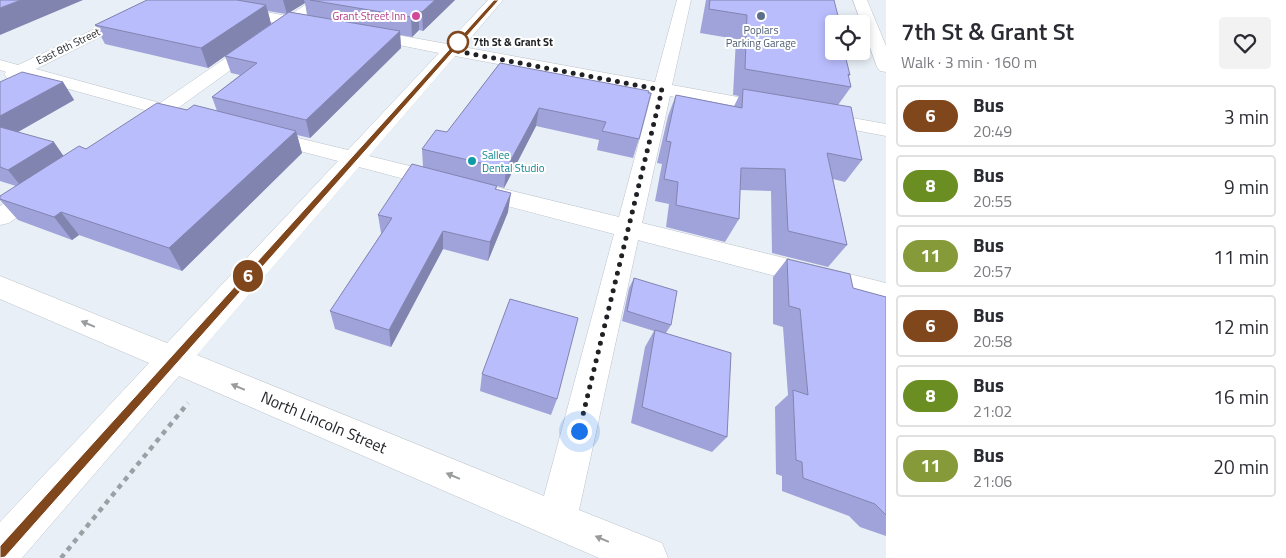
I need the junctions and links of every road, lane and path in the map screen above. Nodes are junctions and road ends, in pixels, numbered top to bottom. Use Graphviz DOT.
graph roads {
  1 [pos="323,0"];
  2 [pos="496,0"];
  3 [pos="684,0"];
  4 [pos="160,3"];
  5 [pos="863,6"];
  6 [pos="884,14"];
  7 [pos="290,21"];
  8 [pos="330,28"];
  9 [pos="350,31"];
  10 [pos="880,39"];
  11 [pos="451,50"];
  12 [pos="0,65"];
  13 [pos="886,67"];
  14 [pos="20,70"];
  15 [pos="0,80"];
  16 [pos="662,90"];
  17 [pos="164,110"];
  18 [pos="210,122"];
  19 [pos="139,126"];
  20 [pos="886,130"];
  21 [pos="247,131"];
  22 [pos="355,158"];
  23 [pos="57,179"];
  24 [pos="0,217"];
  25 [pos="629,228"];
  26 [pos="0,287"];
  27 [pos="886,294"];
  28 [pos="174,360"];
  29 [pos="557,520"];
  30 [pos="0,552"];
  31 [pos="647,558"];
  1 -- 7 [label="street"];
  2 -- 11 [label="street"];
  3 -- 16 [label="street"];
  4 -- 7 [label="street"];
  4 -- 14 [label="street, East 8th Street"];
  5 -- 6 [label="street"];
  5 -- 10 [label="street"];
  7 -- 8 [label="street"];
  7 -- 17 [label="street"];
  9 -- 11 [label="street"];
  10 -- 13 [label="street"];
  11 -- 16 [label="street"];
  11 -- 22 [label="street"];
  12 -- 14 [label="street"];
  14 -- 15 [label="street, East 8th Street"];
  14 -- 17 [label="street"];
  16 -- 20 [label="street"];
  16 -- 25 [label="street"];
  17 -- 18 [label="street"];
  17 -- 19 [label="street"];
  21 -- 22 [label="street"];
  22 -- 25 [label="street"];
  22 -- 28 [label="street"];
  23 -- 24 [label="street"];
  25 -- 27 [label="street"];
  25 -- 29 [label="street"];
  28 -- 26 [label="street, North Lincoln Street, one-way"];
  29 -- 28 [label="street, North Lincoln Street, one-way"];
  28 -- 30 [label="street"];
  31 -- 29 [label="street, North Lincoln Street, one-way"];
}
